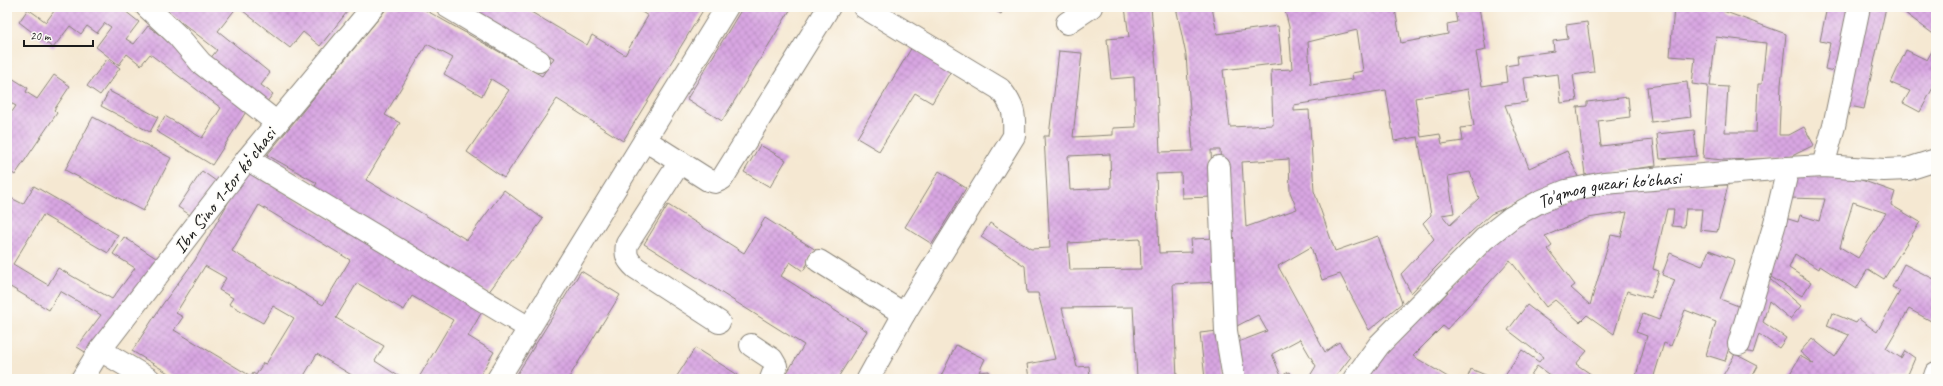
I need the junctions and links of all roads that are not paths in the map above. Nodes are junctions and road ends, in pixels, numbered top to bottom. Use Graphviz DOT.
graph roads {
  1 [pos="147,7"];
  2 [pos="372,7"];
  3 [pos="448,7"];
  4 [pos="727,7"];
  5 [pos="829,7"];
  6 [pos="864,7"];
  7 [pos="1091,7"];
  8 [pos="1859,7"];
  9 [pos="1067,23"];
  10 [pos="538,61"];
  11 [pos="277,123"];
  12 [pos="645,140"];
  13 [pos="247,158"];
  14 [pos="1936,160"];
  15 [pos="680,162"];
  16 [pos="1823,166"];
  17 [pos="1219,167"];
  18 [pos="1788,168"];
  19 [pos="819,261"];
  20 [pos="904,314"];
  21 [pos="719,322"];
  22 [pos="529,328"];
  23 [pos="1739,344"];
  24 [pos="751,346"];
  25 [pos="100,350"];
  26 [pos="1936,374"];
  27 [pos="82,379"];
  28 [pos="149,379"];
  29 [pos="498,379"];
  30 [pos="771,379"];
  31 [pos="868,379"];
  32 [pos="1234,379"];
  33 [pos="1354,379"];
  34 [pos="1934,379"];
  1 -- 11 [label="street"];
  2 -- 11 [label="street, Ibn Sino 1-tor koʻchasi"];
  3 -- 10 [label="street"];
  4 -- 12 [label="street"];
  5 -- 15 [label="street"];
  6 -- 20 [label="street"];
  7 -- 9 [label="street"];
  8 -- 16 [label="street"];
  11 -- 13 [label="street, Ibn Sino 1-tor koʻchasi"];
  12 -- 15 [label="street"];
  12 -- 22 [label="street"];
  13 -- 22 [label="street"];
  13 -- 25 [label="street, Ibn Sino 1-tor koʻchasi"];
  14 -- 16 [label="street, To'qmoq guzari ko'chasi"];
  15 -- 21 [label="street"];
  16 -- 18 [label="street, To'qmoq guzari ko'chasi"];
  17 -- 32 [label="street"];
  18 -- 23 [label="street"];
  18 -- 33 [label="street, To'qmoq guzari ko'chasi"];
  19 -- 20 [label="street"];
  20 -- 31 [label="street"];
  22 -- 29 [label="street"];
  24 -- 30 [label="street"];
  25 -- 27 [label="street, Ibn Sino 1-tor koʻchasi"];
  25 -- 28 [label="street"];
  26 -- 34 [label="street"];
}
